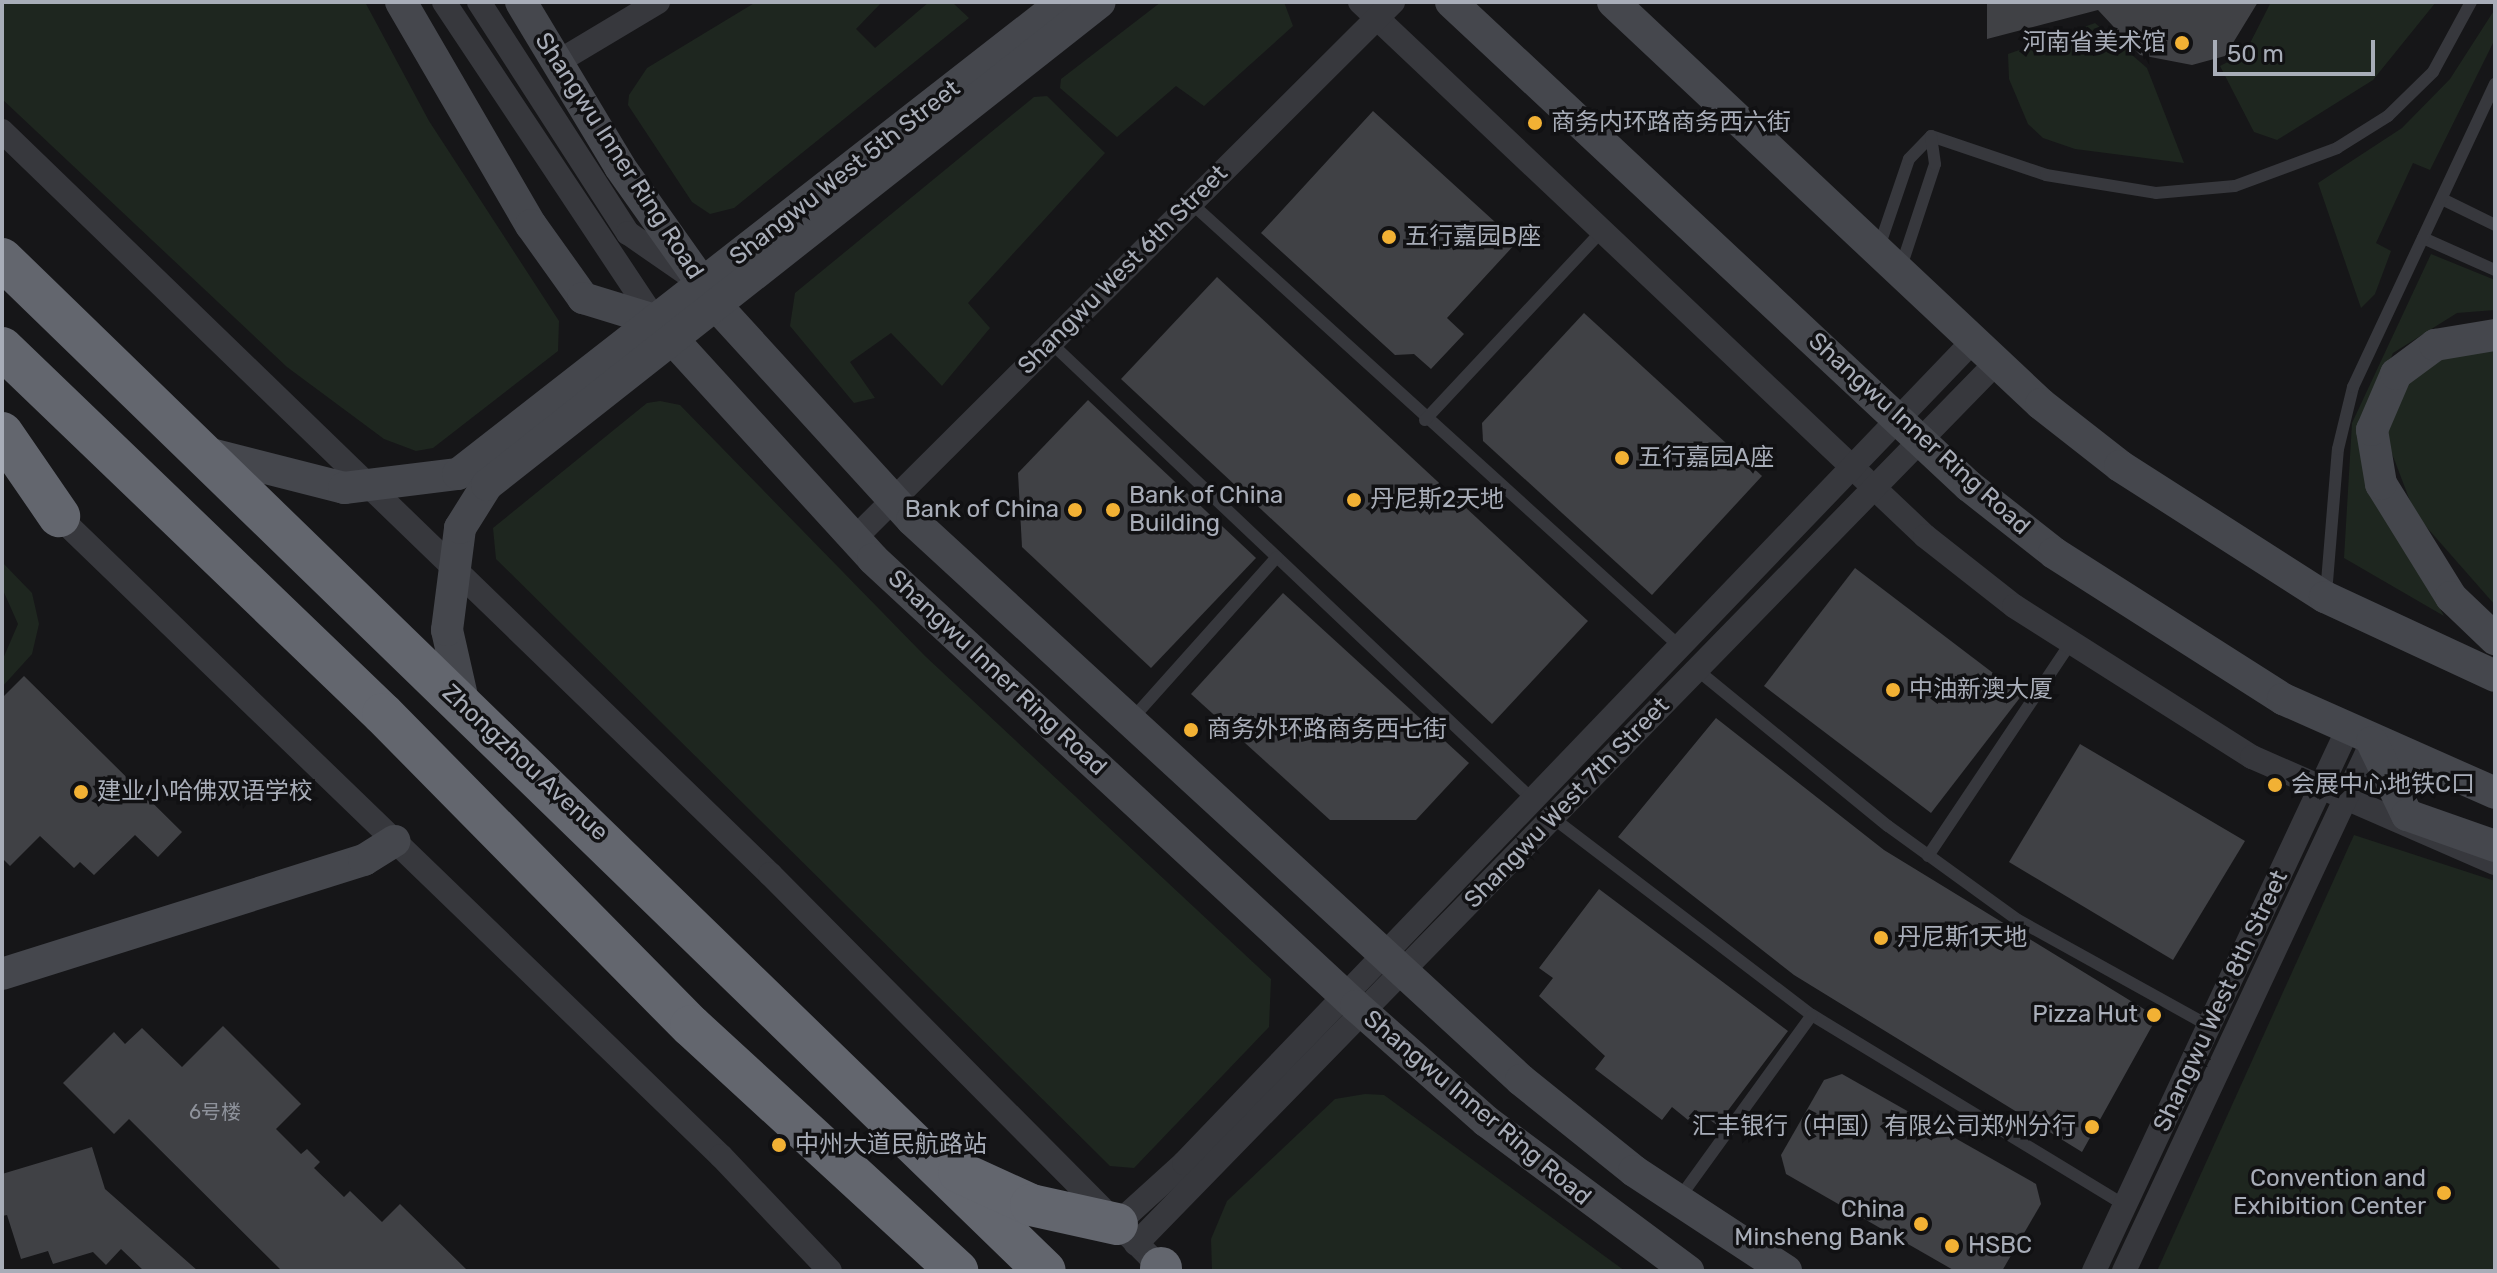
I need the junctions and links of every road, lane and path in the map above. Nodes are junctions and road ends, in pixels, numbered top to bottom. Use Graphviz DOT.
graph roads {
  1 [pos="401,2"];
  2 [pos="444,2"];
  3 [pos="479,2"];
  4 [pos="521,2"];
  5 [pos="658,2"];
  6 [pos="1063,2"];
  7 [pos="1100,2"];
  8 [pos="1451,2"];
  9 [pos="1613,2"];
  10 [pos="2471,2"];
  11 [pos="1376,8"];
  12 [pos="556,63"];
  13 [pos="2495,84"];
  14 [pos="2,131"];
  15 [pos="1931,136"];
  16 [pos="2442,199"];
  17 [pos="1191,203"];
  18 [pos="2495,225"];
  19 [pos="1601,232"];
  20 [pos="2423,238"];
  21 [pos="2,259"];
  22 [pos="1889,260"];
  23 [pos="2495,270"];
  24 [pos="709,294"];
  25 [pos="663,329"];
  26 [pos="2495,335"];
  27 [pos="1051,343"];
  28 [pos="2,348"];
  29 [pos="1986,351"];
  30 [pos="1425,420"];
  31 [pos="1909,429"];
  32 [pos="2,433"];
  33 [pos="199,451"];
  34 [pos="2,460"];
  35 [pos="1851,465"];
  36 [pos="1874,487"];
  37 [pos="371,488"];
  38 [pos="893,501"];
  39 [pos="59,516"];
  40 [pos="854,539"];
  41 [pos="1277,557"];
  42 [pos="455,568"];
  43 [pos="2325,597"];
  44 [pos="2495,639"];
  45 [pos="1677,644"];
  46 [pos="2069,645"];
  47 [pos="1696,669"];
  48 [pos="2495,676"];
  49 [pos="464,705"];
  50 [pos="1130,721"];
  51 [pos="2359,737"];
  52 [pos="2319,790"];
  53 [pos="2495,793"];
  54 [pos="1531,798"];
  55 [pos="2344,802"];
  56 [pos="1553,818"];
  57 [pos="395,841"];
  58 [pos="2495,846"];
  59 [pos="1928,856"];
  60 [pos="2495,863"];
  61 [pos="2,954"];
  62 [pos="1392,965"];
  63 [pos="2,974"];
  64 [pos="1354,1004"];
  65 [pos="1812,1015"];
  66 [pos="2209,1026"];
  67 [pos="934,1161"];
  68 [pos="1678,1200"];
  69 [pos="2125,1205"];
  70 [pos="913,1229"];
  71 [pos="1148,1255"];
  72 [pos="830,1271"];
  73 [pos="921,1271"];
  74 [pos="957,1271"];
  75 [pos="1045,1271"];
  76 [pos="1688,1271"];
  77 [pos="1786,1271"];
  78 [pos="2094,1271"];
  79 [pos="2124,1271"];
  1 -- 25 [label="street"];
  2 -- 25 [label="street"];
  3 -- 24 [label="street"];
  4 -- 12 [label="street, Shangwu Inner Ring Road"];
  5 -- 12 [label="street"];
  6 -- 24 [label="street, Shangwu West 5th Street"];
  7 -- 24 [label="street, Shangwu West 5th Street"];
  8 -- 31 [label="street, Shangwu Inner Ring Road"];
  9 -- 22 [label="street"];
  10 -- 15 [label="lane"];
  11 -- 17 [label="street, Shangwu West 6th Street"];
  11 -- 19 [label="street"];
  12 -- 24 [label="street, Shangwu Inner Ring Road"];
  13 -- 16 [label="lane"];
  14 -- 37 [label="street"];
  15 -- 22 [label="lane"];
  15 -- 22 [label="lane"];
  16 -- 18 [label="lane"];
  16 -- 20 [label="lane"];
  17 -- 27 [label="street, Shangwu West 6th Street"];
  17 -- 30 [label="lane"];
  19 -- 30 [label="lane"];
  19 -- 35 [label="street"];
  20 -- 23 [label="lane"];
  20 -- 43 [label="lane"];
  21 -- 33 [label="highway, Zhongzhou Avenue"];
  22 -- 29 [label="street"];
  24 -- 25 [label="street, Shangwu West 5th Street"];
  24 -- 38 [label="street, Shangwu Inner Ring Road"];
  25 -- 37 [label="street, Shangwu West 5th Street"];
  25 -- 40 [label="street, Shangwu Inner Ring Road"];
  25 -- 42 [label="street, Shangwu West 5th Street"];
  26 -- 44 [label="street, bridge"];
  27 -- 38 [label="street, Shangwu West 6th Street"];
  27 -- 41 [label="lane"];
  28 -- 70 [label="highway"];
  29 -- 31 [label="street, Shangwu West 7th Street"];
  29 -- 43 [label="street"];
  30 -- 45 [label="lane"];
  31 -- 35 [label="street, Shangwu West 7th Street"];
  31 -- 36 [label="street, Shangwu West 7th Street"];
  31 -- 51 [label="street, Shangwu Inner Ring Road"];
  32 -- 39 [label="highway"];
  33 -- 37 [label="street, Shangwu West 5th Street"];
  33 -- 49 [label="highway, Zhongzhou Avenue"];
  34 -- 39 [label="street"];
  35 -- 36 [label="street"];
  35 -- 45 [label="street, Shangwu West 7th Street"];
  36 -- 46 [label="street"];
  36 -- 47 [label="street, Shangwu West 7th Street"];
  37 -- 42 [label="street"];
  38 -- 40 [label="street, Shangwu West 6th Street"];
  38 -- 50 [label="street, Shangwu Inner Ring Road"];
  39 -- 57 [label="street"];
  40 -- 64 [label="street, Shangwu Inner Ring Road"];
  41 -- 50 [label="lane"];
  41 -- 54 [label="lane"];
  42 -- 49 [label="street, Shangwu West 5th Street"];
  42 -- 71 [label="street"];
  43 -- 48 [label="street"];
  45 -- 54 [label="street, Shangwu West 7th Street"];
  46 -- 52 [label="street"];
  46 -- 59 [label="lane"];
  47 -- 56 [label="street, Shangwu West 7th Street"];
  47 -- 59 [label="lane"];
  49 -- 67 [label="highway, Zhongzhou Avenue"];
  50 -- 62 [label="street, Shangwu Inner Ring Road"];
  51 -- 52 [label="street, Shangwu West 8th Street"];
  51 -- 53 [label="street, Shangwu Inner Ring Road"];
  51 -- 55 [label="street, Shangwu West 8th Street"];
  51 -- 58 [label="street"];
  52 -- 55 [label="street"];
  52 -- 66 [label="street, Shangwu West 8th Street"];
  54 -- 62 [label="street, Shangwu West 7th Street"];
  55 -- 60 [label="street"];
  55 -- 79 [label="street, Shangwu West 8th Street"];
  56 -- 62 [label="street, Shangwu West 7th Street"];
  56 -- 65 [label="lane"];
  57 -- 61 [label="street"];
  57 -- 63 [label="street"];
  57 -- 72 [label="street"];
  59 -- 66 [label="lane"];
  62 -- 64 [label="street, Shangwu West 7th Street"];
  62 -- 68 [label="street, Shangwu Inner Ring Road"];
  64 -- 71 [label="street, Shangwu West 7th Street"];
  64 -- 76 [label="street, Shangwu Inner Ring Road"];
  65 -- 68 [label="lane"];
  65 -- 69 [label="lane"];
  66 -- 69 [label="street, Shangwu West 8th Street"];
  67 -- 71 [label="highway"];
  67 -- 75 [label="highway, Zhongzhou Avenue"];
  68 -- 77 [label="street, Shangwu Inner Ring Road"];
  69 -- 78 [label="street, Shangwu West 8th Street"];
  70 -- 73 [label="highway"];
  70 -- 74 [label="highway"];
}
